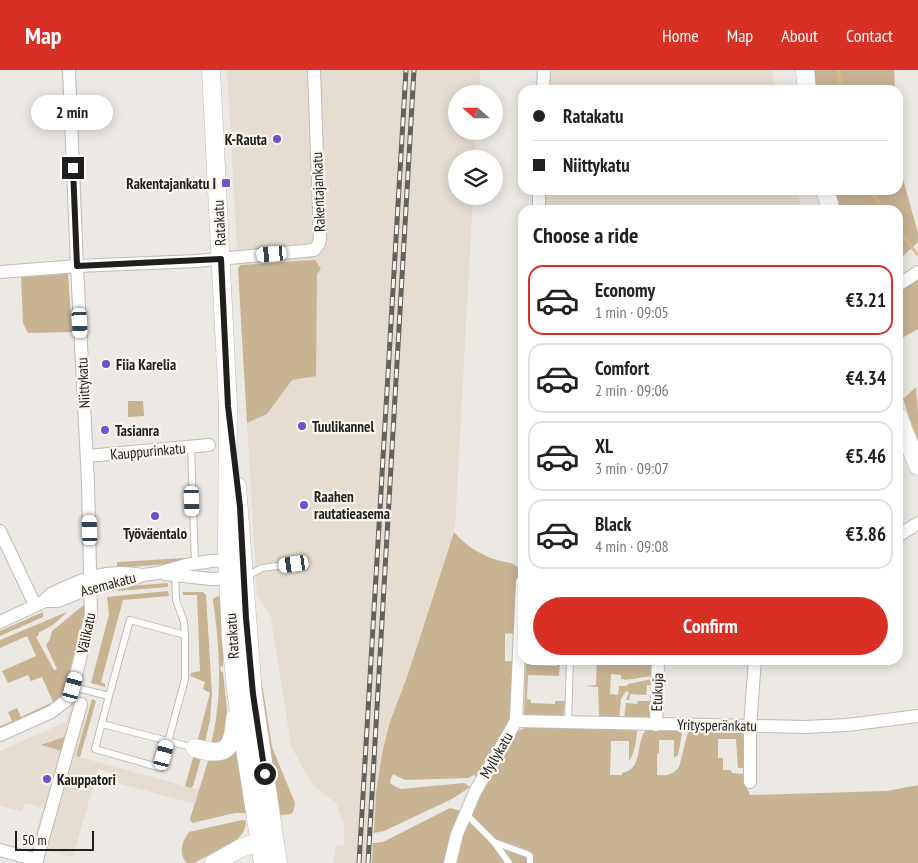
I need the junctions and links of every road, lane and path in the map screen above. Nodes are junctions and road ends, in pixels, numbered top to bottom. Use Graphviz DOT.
graph roads {
  1 [pos="69,70"];
  2 [pos="212,70"];
  3 [pos="314,70"];
  4 [pos="544,70"];
  5 [pos="805,70"];
  6 [pos="543,85"];
  7 [pos="806,85"];
  8 [pos="221,259"];
  9 [pos="77,266"];
  10 [pos="0,272"];
  11 [pos="918,272"];
  12 [pos="903,282"];
  13 [pos="903,428"];
  14 [pos="209,445"];
  15 [pos="191,447"];
  16 [pos="87,456"];
  17 [pos="918,466"];
  18 [pos="918,523"];
  19 [pos="0,531"];
  20 [pos="903,533"];
  21 [pos="235,560"];
  22 [pos="195,564"];
  23 [pos="294,564"];
  24 [pos="158,573"];
  25 [pos="175,575"];
  26 [pos="236,578"];
  27 [pos="91,582"];
  28 [pos="40,603"];
  29 [pos="0,622"];
  30 [pos="185,635"];
  31 [pos="518,665"];
  32 [pos="570,665"];
  33 [pos="658,665"];
  34 [pos="755,665"];
  35 [pos="235,682"];
  36 [pos="73,687"];
  37 [pos="109,696"];
  38 [pos="81,704"];
  39 [pos="918,716"];
  40 [pos="516,721"];
  41 [pos="568,723"];
  42 [pos="102,724"];
  43 [pos="656,725"];
  44 [pos="750,726"];
  45 [pos="0,736"];
  46 [pos="168,741"];
  47 [pos="195,748"];
  48 [pos="750,782"];
  49 [pos="466,813"];
  50 [pos="266,839"];
  51 [pos="494,842"];
  52 [pos="0,850"];
  53 [pos="37,861"];
  54 [pos="266,861"];
  55 [pos="214,863"];
  56 [pos="450,863"];
  57 [pos="509,863"];
  58 [pos="530,863"];
  1 -- 9 [label="street, Niittykatu"];
  2 -- 8 [label="main road, Ratakatu"];
  3 -- 8 [label="street, Rakentajankatu"];
  4 -- 6 [label="street"];
  5 -- 7 [label="main road"];
  8 -- 9 [label="street, Rakentajankatu"];
  8 -- 21 [label="main road, Ratakatu"];
  9 -- 10 [label="street, Rakentajankatu"];
  9 -- 16 [label="street, Niittykatu"];
  11 -- 12 [label="street"];
  13 -- 17 [label="main road"];
  14 -- 15 [label="street, Kauppurinkatu"];
  15 -- 16 [label="street, Kauppurinkatu"];
  15 -- 22 [label="lane"];
  16 -- 27 [label="street, Niittykatu"];
  18 -- 20 [label="street"];
  19 -- 28 [label="street"];
  21 -- 22 [label="street, Asemakatu"];
  21 -- 26 [label="main road, Ratakatu"];
  22 -- 24 [label="street, Asemakatu"];
  23 -- 26 [label="lane"];
  24 -- 25 [label="street, Asemakatu"];
  24 -- 27 [label="street, Asemakatu"];
  25 -- 26 [label="street, Asemakatu"];
  25 -- 30 [label="lane"];
  26 -- 35 [label="main road, Ratakatu"];
  26 -- 50 [label="main road, Ratakatu"];
  27 -- 28 [label="street, Asemakatu"];
  27 -- 36 [label="street, Välikatu"];
  28 -- 29 [label="street, Asemakatu"];
  30 -- 37 [label="lane"];
  30 -- 46 [label="lane"];
  31 -- 40 [label="street, Myllykatu"];
  32 -- 41 [label="lane"];
  33 -- 43 [label="street, Etukuja"];
  34 -- 44 [label="street"];
  35 -- 47 [label="main road"];
  35 -- 50 [label="main road, Ratakatu"];
  36 -- 37 [label="lane"];
  36 -- 45 [label="street, Välikatu"];
  37 -- 42 [label="lane"];
  38 -- 53 [label="street"];
  39 -- 44 [label="street, Yritysperänkatu"];
  40 -- 41 [label="street, Yritysperänkatu"];
  40 -- 49 [label="street, Myllykatu"];
  41 -- 43 [label="street, Yritysperänkatu"];
  42 -- 46 [label="lane"];
  42 -- 46 [label="lane"];
  43 -- 44 [label="street, Yritysperänkatu"];
  44 -- 48 [label="street"];
  46 -- 47 [label="lane"];
  49 -- 51 [label="lane"];
  49 -- 56 [label="street, Myllykatu"];
  50 -- 54 [label="main road, Ratakatu"];
  50 -- 55 [label="main road"];
  51 -- 57 [label="lane"];
  51 -- 58 [label="lane"];
  52 -- 53 [label="street"];
}
